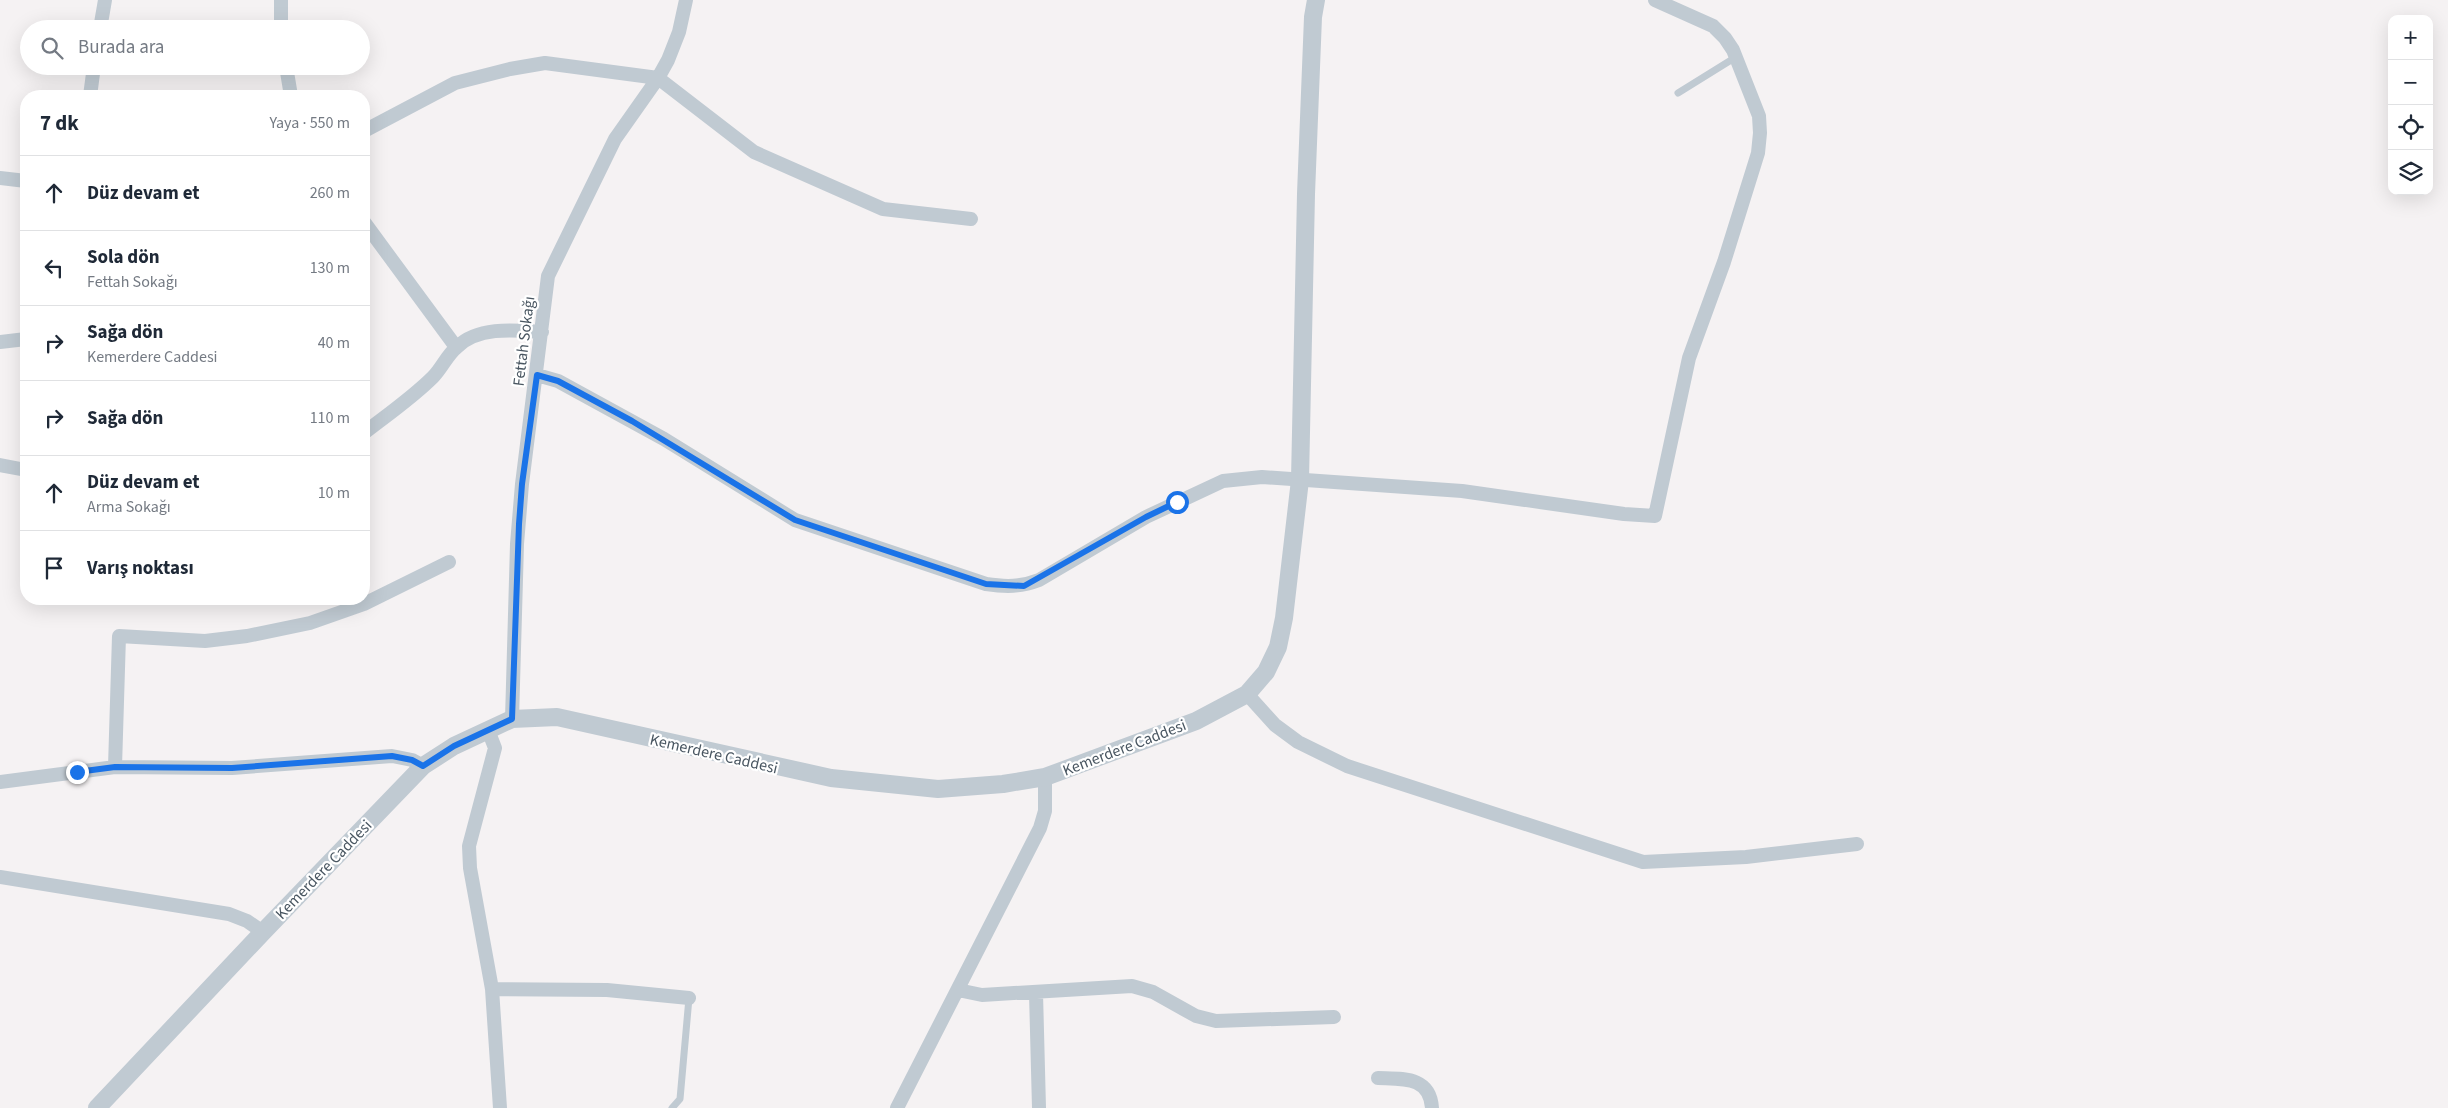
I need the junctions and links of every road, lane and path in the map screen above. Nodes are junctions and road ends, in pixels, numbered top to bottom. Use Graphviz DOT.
graph roads {
  1 [pos="105,0"];
  2 [pos="282,0"];
  3 [pos="686,0"];
  4 [pos="1316,0"];
  5 [pos="1655,0"];
  6 [pos="102,20"];
  7 [pos="281,20"];
  8 [pos="1736,57"];
  9 [pos="93,75"];
  10 [pos="288,75"];
  11 [pos="658,78"];
  12 [pos="91,90"];
  13 [pos="290,90"];
  14 [pos="1678,93"];
  15 [pos="370,128"];
  16 [pos="0,178"];
  17 [pos="20,180"];
  18 [pos="971,219"];
  19 [pos="370,230"];
  20 [pos="542,332"];
  21 [pos="20,340"];
  22 [pos="0,342"];
  23 [pos="456,347"];
  24 [pos="537,375"];
  25 [pos="370,428"];
  26 [pos="0,465"];
  27 [pos="20,469"];
  28 [pos="1300,480"];
  29 [pos="449,562"];
  30 [pos="370,601"];
  31 [pos="361,605"];
  32 [pos="1246,694"];
  33 [pos="512,719"];
  34 [pos="488,730"];
  35 [pos="423,766"];
  36 [pos="115,767"];
  37 [pos="1045,777"];
  38 [pos="0,782"];
  39 [pos="1857,844"];
  40 [pos="0,877"];
  41 [pos="263,932"];
  42 [pos="492,989"];
  43 [pos="958,990"];
  44 [pos="1036,993"];
  45 [pos="689,998"];
  46 [pos="1334,1017"];
  47 [pos="1378,1078"];
  48 [pos="97,1108"];
  49 [pos="500,1108"];
  50 [pos="672,1108"];
  51 [pos="897,1108"];
  52 [pos="1039,1108"];
  53 [pos="1432,1108"];
  1 -- 6 [label="street"];
  2 -- 7 [label="street"];
  3 -- 11 [label="street, Fettah Sokağı"];
  4 -- 28 [label="street, Kemerdere Caddesi"];
  5 -- 8 [label="street"];
  8 -- 14 [label="lane"];
  8 -- 28 [label="street"];
  9 -- 12 [label="street"];
  10 -- 13 [label="street"];
  11 -- 15 [label="street"];
  11 -- 18 [label="street"];
  11 -- 20 [label="street, Fettah Sokağı"];
  16 -- 17 [label="street"];
  19 -- 23 [label="street"];
  20 -- 23 [label="street"];
  20 -- 24 [label="street, Fettah Sokağı"];
  21 -- 22 [label="street"];
  23 -- 25 [label="street"];
  24 -- 28 [label="street"];
  24 -- 33 [label="street, Fettah Sokağı"];
  26 -- 27 [label="street"];
  28 -- 32 [label="street, Kemerdere Caddesi"];
  29 -- 30 [label="street"];
  31 -- 36 [label="street"];
  32 -- 37 [label="street, Kemerdere Caddesi"];
  32 -- 39 [label="street"];
  33 -- 34 [label="street, Kemerdere Caddesi"];
  33 -- 37 [label="street, Kemerdere Caddesi"];
  34 -- 35 [label="street, Kemerdere Caddesi"];
  34 -- 42 [label="street"];
  35 -- 36 [label="street"];
  35 -- 41 [label="street, Kemerdere Caddesi"];
  36 -- 38 [label="street"];
  37 -- 43 [label="street"];
  40 -- 41 [label="street"];
  41 -- 48 [label="street, Kemerdere Caddesi"];
  42 -- 45 [label="street"];
  42 -- 49 [label="street"];
  43 -- 44 [label="street"];
  43 -- 51 [label="street"];
  44 -- 46 [label="street"];
  44 -- 52 [label="street"];
  45 -- 50 [label="lane"];
  47 -- 53 [label="street"];
}
